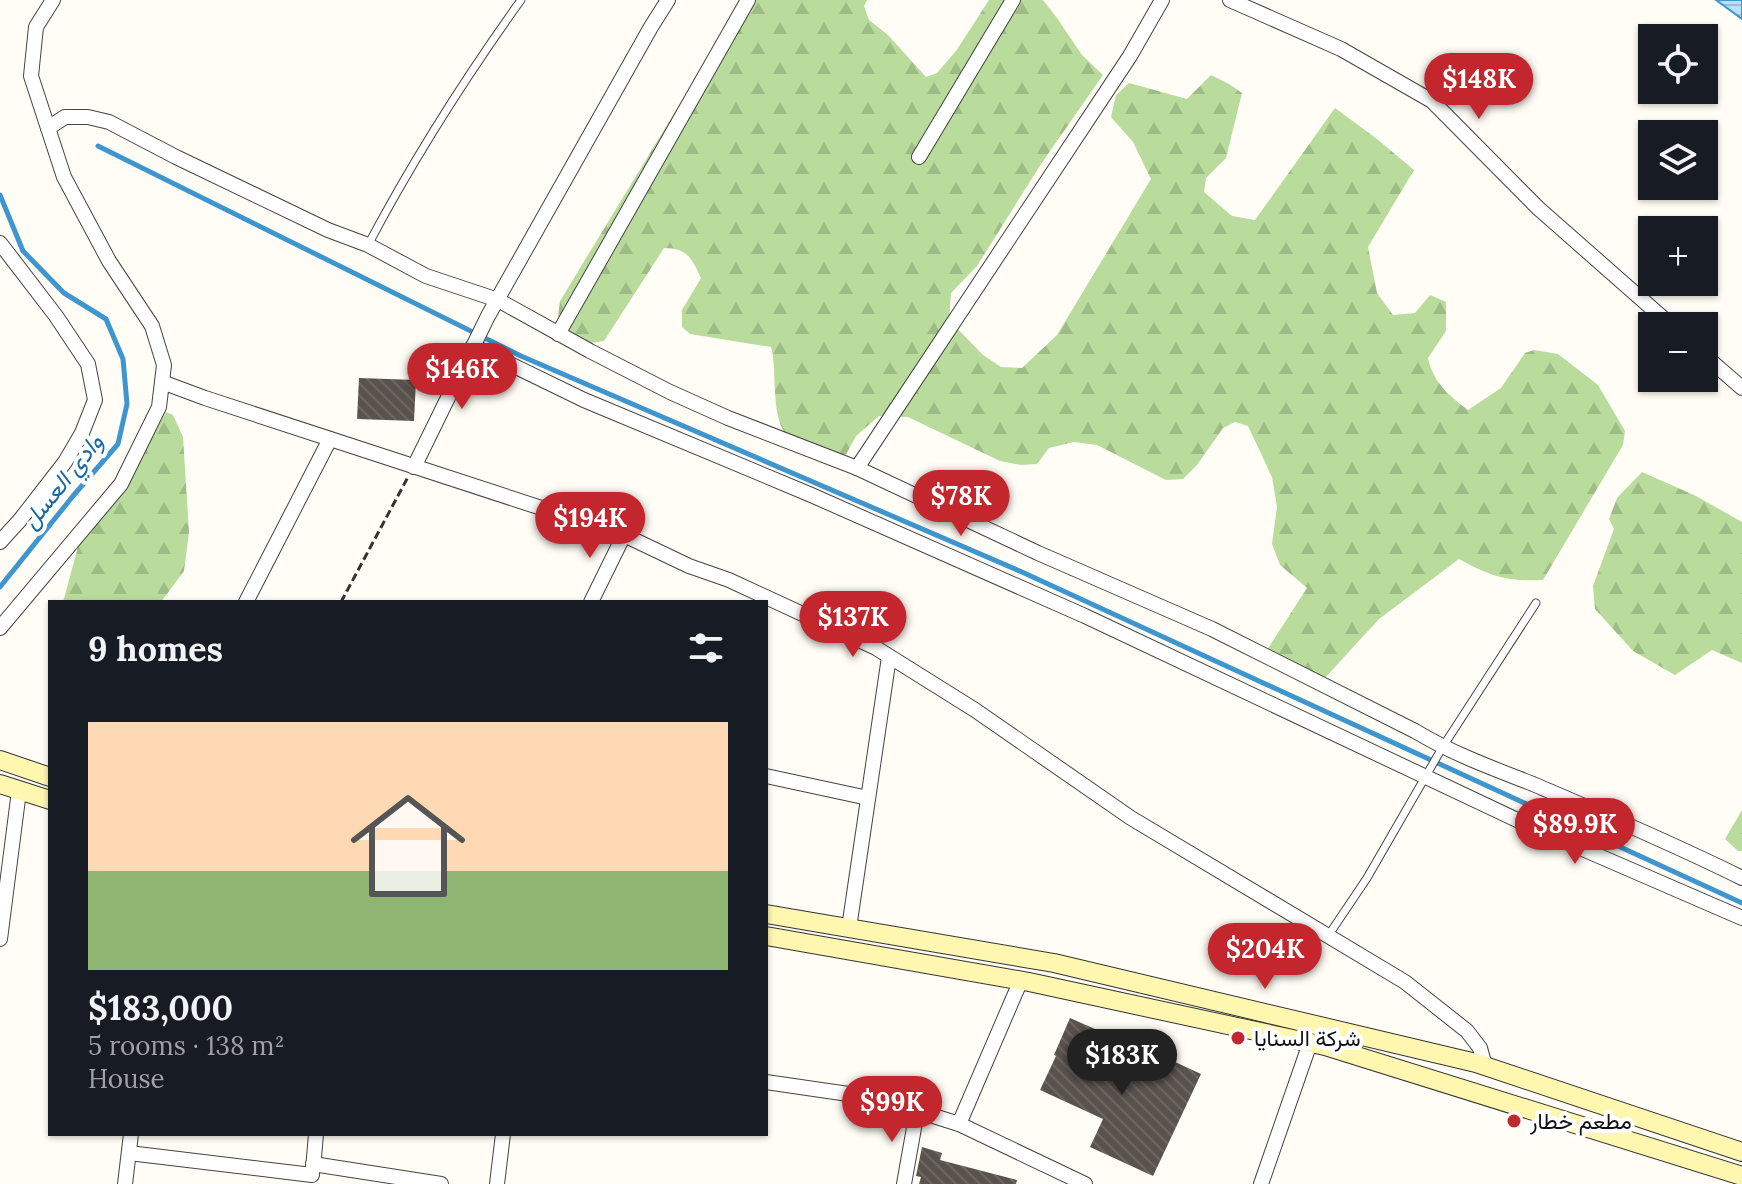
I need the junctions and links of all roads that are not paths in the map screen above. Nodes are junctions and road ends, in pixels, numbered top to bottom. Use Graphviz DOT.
graph roads {
  1 [pos="53,0"];
  2 [pos="521,0"];
  3 [pos="668,0"];
  4 [pos="748,0"];
  5 [pos="1013,0"];
  6 [pos="1162,0"];
  7 [pos="1230,0"];
  8 [pos="48,128"];
  9 [pos="919,157"];
  10 [pos="0,243"];
  11 [pos="368,245"];
  12 [pos="498,300"];
  13 [pos="1656,312"];
  14 [pos="558,334"];
  15 [pos="474,343"];
  16 [pos="1718,367"];
  17 [pos="162,382"];
  18 [pos="1742,388"];
  19 [pos="330,439"];
  20 [pos="414,467"];
  21 [pos="857,468"];
  22 [pos="624,535"];
  23 [pos="0,542"];
  24 [pos="247,600"];
  25 [pos="592,600"];
  26 [pos="1536,603"];
  27 [pos="0,628"];
  28 [pos="889,657"];
  29 [pos="1442,748"];
  30 [pos="0,760"];
  31 [pos="48,776"];
  32 [pos="768,776"];
  33 [pos="1426,776"];
  34 [pos="0,784"];
  35 [pos="19,791"];
  36 [pos="868,798"];
  37 [pos="48,799"];
  38 [pos="1742,878"];
  39 [pos="768,914"];
  40 [pos="1742,918"];
  41 [pos="849,928"];
  42 [pos="768,936"];
  43 [pos="1328,936"];
  44 [pos="0,939"];
  45 [pos="1021,980"];
  46 [pos="1310,1043"];
  47 [pos="1485,1066"];
  48 [pos="768,1082"];
  49 [pos="1554,1089"];
  50 [pos="917,1111"];
  51 [pos="1547,1115"];
  52 [pos="959,1124"];
  53 [pos="131,1136"];
  54 [pos="316,1136"];
  55 [pos="503,1136"];
  56 [pos="1742,1152"];
  57 [pos="129,1153"];
  58 [pos="312,1174"];
  59 [pos="1729,1177"];
  60 [pos="125,1184"];
  61 [pos="441,1184"];
  62 [pos="497,1184"];
  63 [pos="904,1184"];
  64 [pos="1085,1184"];
  65 [pos="1261,1184"];
  1 -- 8 [label="street"];
  2 -- 11 [label="lane"];
  3 -- 12 [label="street"];
  4 -- 14 [label="street"];
  5 -- 9 [label="street"];
  6 -- 21 [label="street"];
  7 -- 13 [label="street"];
  8 -- 11 [label="street"];
  8 -- 17 [label="street"];
  10 -- 23 [label="street"];
  11 -- 12 [label="street"];
  12 -- 14 [label="street"];
  12 -- 15 [label="street"];
  14 -- 21 [label="street"];
  15 -- 20 [label="street"];
  15 -- 33 [label="street"];
  16 -- 18 [label="street"];
  17 -- 19 [label="street"];
  17 -- 27 [label="street"];
  19 -- 20 [label="street"];
  19 -- 24 [label="street"];
  20 -- 22 [label="street"];
  21 -- 29 [label="street"];
  22 -- 25 [label="street"];
  22 -- 28 [label="street"];
  26 -- 29 [label="lane"];
  28 -- 36 [label="street"];
  28 -- 43 [label="street"];
  29 -- 33 [label="lane"];
  29 -- 38 [label="street"];
  30 -- 31 [label="main road"];
  32 -- 36 [label="street"];
  33 -- 40 [label="street"];
  33 -- 43 [label="lane"];
  34 -- 35 [label="main road"];
  35 -- 37 [label="main road"];
  35 -- 44 [label="street"];
  36 -- 41 [label="street"];
  39 -- 41 [label="main road"];
  41 -- 47 [label="main road"];
  42 -- 45 [label="main road"];
  43 -- 47 [label="street"];
  45 -- 46 [label="main road"];
  45 -- 52 [label="street"];
  46 -- 51 [label="main road"];
  46 -- 65 [label="street"];
  47 -- 49 [label="main road"];
  48 -- 50 [label="street"];
  49 -- 51 [label="main road"];
  49 -- 56 [label="main road"];
  50 -- 52 [label="street"];
  50 -- 63 [label="street"];
  51 -- 59 [label="main road"];
  52 -- 64 [label="street"];
  53 -- 57 [label="street"];
  54 -- 58 [label="street"];
  55 -- 62 [label="street"];
  57 -- 58 [label="street"];
  57 -- 60 [label="street"];
  58 -- 61 [label="street"];
}
